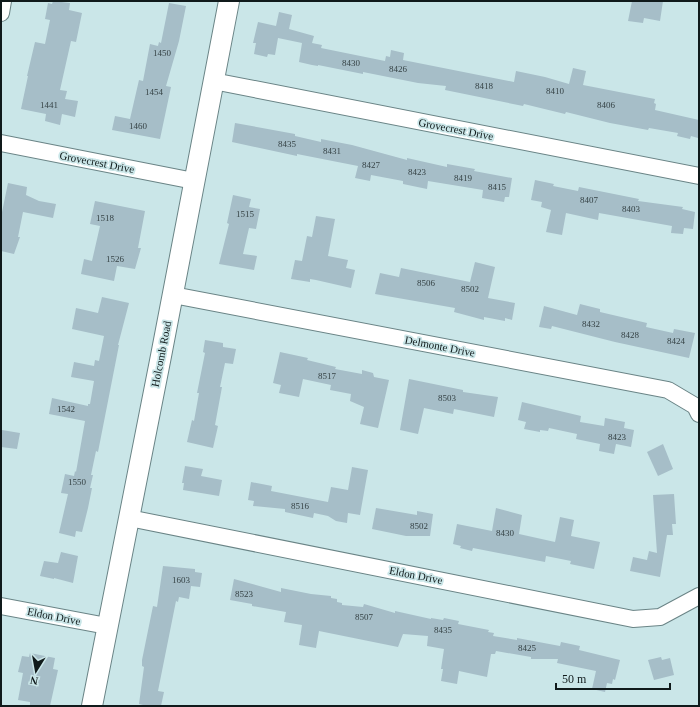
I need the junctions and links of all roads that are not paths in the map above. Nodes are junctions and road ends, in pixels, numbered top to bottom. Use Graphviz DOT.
graph roads {
  1 [pos="3,1"];
  2 [pos="229,1"];
  3 [pos="1,13"];
  4 [pos="213,81"];
  5 [pos="1,143"];
  6 [pos="699,176"];
  7 [pos="194,181"];
  8 [pos="173,295"];
  9 [pos="699,414"];
  10 [pos="129,518"];
  11 [pos="699,596"];
  12 [pos="1,606"];
  13 [pos="107,626"];
  14 [pos="92,706"];
  1 -- 3 [label="street"];
  2 -- 4 [label="street, Holcomb Road"];
  4 -- 6 [label="street, Grovecrest Drive"];
  4 -- 7 [label="street, Holcomb Road"];
  5 -- 7 [label="street, Grovecrest Drive"];
  7 -- 8 [label="street, Holcomb Road"];
  8 -- 9 [label="street, Delmonte Drive"];
  8 -- 10 [label="street, Holcomb Road"];
  10 -- 11 [label="street, Eldon Drive"];
  10 -- 13 [label="street, Holcomb Road"];
  12 -- 13 [label="street, Eldon Drive"];
  13 -- 14 [label="street, Holcomb Road"];
}
